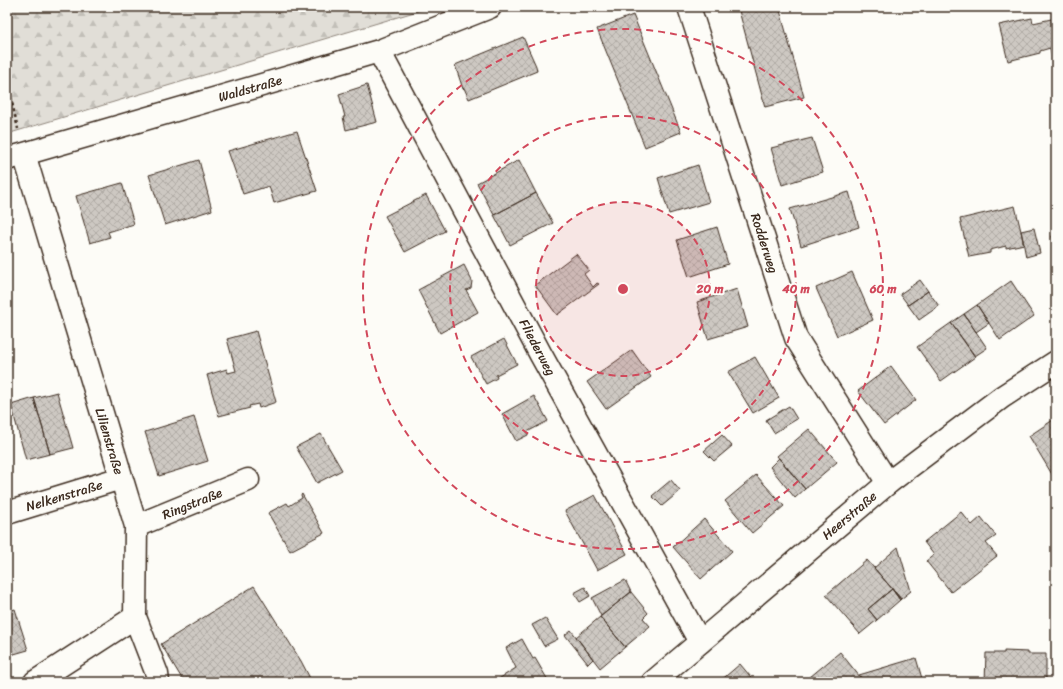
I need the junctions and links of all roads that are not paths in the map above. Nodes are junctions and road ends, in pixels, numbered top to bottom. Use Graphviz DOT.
graph roads {
  1 [pos="490,7"];
  2 [pos="689,7"];
  3 [pos="379,51"];
  4 [pos="15,157"];
  5 [pos="1056,362"];
  6 [pos="121,478"];
  7 [pos="248,480"];
  8 [pos="888,483"];
  9 [pos="7,513"];
  10 [pos="136,526"];
  11 [pos="135,618"];
  12 [pos="700,642"];
  13 [pos="35,682"];
  14 [pos="158,682"];
  15 [pos="653,682"];
  1 -- 3 [label="street, Waldstraße"];
  2 -- 8 [label="street, Rodderweg"];
  3 -- 4 [label="street, Waldstraße"];
  3 -- 12 [label="street, Fliederweg"];
  4 -- 6 [label="street, Lilienstraße"];
  5 -- 8 [label="street, Heerstraße"];
  6 -- 9 [label="street, Nelkenstraße"];
  6 -- 10 [label="street, Lilienstraße"];
  7 -- 10 [label="street, Ringstraße"];
  8 -- 12 [label="street, Heerstraße"];
  10 -- 11 [label="street, Lilienstraße"];
  11 -- 13 [label="street"];
  11 -- 14 [label="street"];
  12 -- 15 [label="street, Heerstraße"];
}
